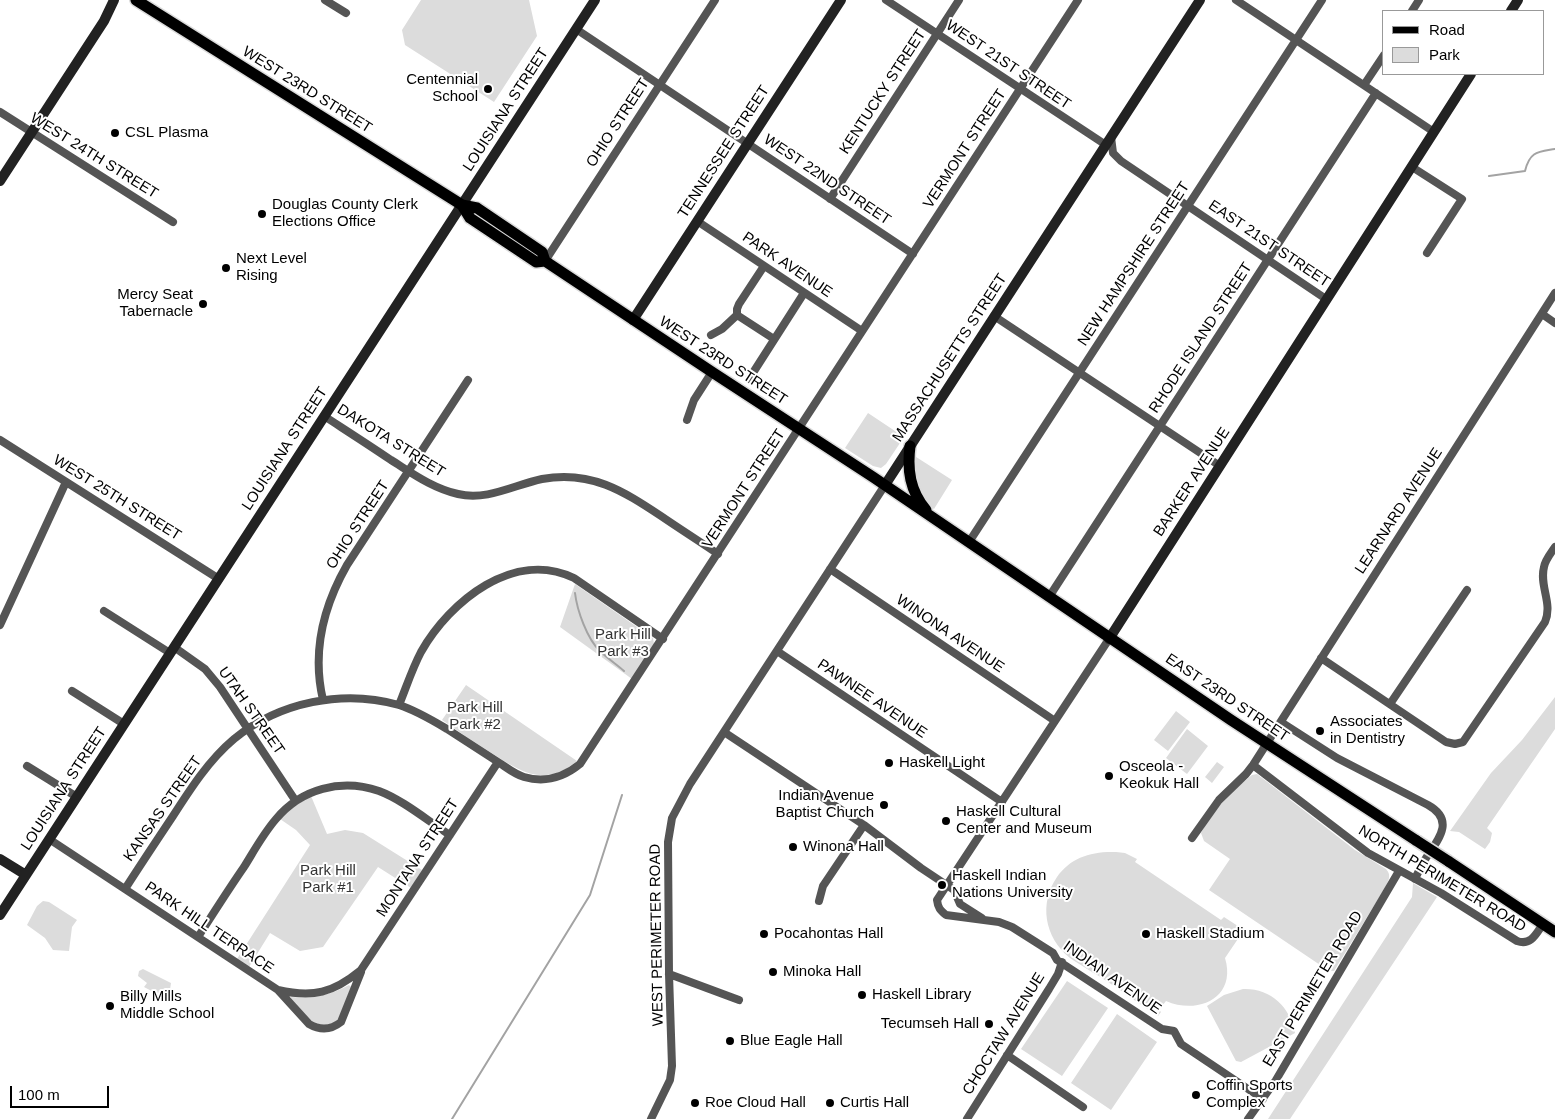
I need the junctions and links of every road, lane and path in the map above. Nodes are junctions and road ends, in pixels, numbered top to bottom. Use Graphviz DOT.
graph roads {
  1 [pos="114,0"];
  2 [pos="136,0"];
  3 [pos="325,0"];
  4 [pos="595,0"];
  5 [pos="715,0"];
  6 [pos="841,0"];
  7 [pos="886,0"];
  8 [pos="959,0"];
  9 [pos="1078,0"];
  10 [pos="1200,0"];
  11 [pos="1236,0"];
  12 [pos="1322,0"];
  13 [pos="346,13"];
  14 [pos="576,30"];
  15 [pos="937,34"];
  16 [pos="1296,40"];
  17 [pos="1382,58"];
  18 [pos="1470,75"];
  19 [pos="659,85"];
  20 [pos="1364,86"];
  21 [pos="1020,89"];
  22 [pos="1376,93"];
  23 [pos="0,112"];
  24 [pos="31,132"];
  25 [pos="1434,132"];
  26 [pos="1089,136"];
  27 [pos="747,144"];
  28 [pos="1106,144"];
  29 [pos="1096,160"];
  30 [pos="1121,161"];
  31 [pos="1412,166"];
  32 [pos="0,181"];
  33 [pos="830,199"];
  34 [pos="462,205"];
  35 [pos="1188,206"];
  36 [pos="697,221"];
  37 [pos="174,222"];
  38 [pos="1427,253"];
  39 [pos="913,254"];
  40 [pos="1268,260"];
  41 [pos="545,261"];
  42 [pos="764,266"];
  43 [pos="804,293"];
  44 [pos="1555,294"];
  45 [pos="1326,299"];
  46 [pos="1542,314"];
  47 [pos="737,315"];
  48 [pos="994,316"];
  49 [pos="633,320"];
  50 [pos="1555,323"];
  51 [pos="862,331"];
  52 [pos="711,335"];
  53 [pos="774,340"];
  54 [pos="712,372"];
  55 [pos="1079,373"];
  56 [pos="749,379"];
  57 [pos="468,380"];
  58 [pos="324,416"];
  59 [pos="687,420"];
  60 [pos="1160,426"];
  61 [pos="800,428"];
  62 [pos="0,440"];
  63 [pos="910,446"];
  64 [pos="1220,466"];
  65 [pos="408,471"];
  66 [pos="66,482"];
  67 [pos="885,485"];
  68 [pos="932,517"];
  69 [pos="969,542"];
  70 [pos="1555,547"];
  71 [pos="718,554"];
  72 [pos="830,569"];
  73 [pos="219,579"];
  74 [pos="1467,590"];
  75 [pos="1049,597"];
  76 [pos="104,611"];
  77 [pos="0,625"];
  78 [pos="663,639"];
  79 [pos="1109,639"];
  80 [pos="172,650"];
  81 [pos="776,652"];
  82 [pos="1322,658"];
  83 [pos="72,691"];
  84 [pos="324,700"];
  85 [pos="1390,704"];
  86 [pos="399,705"];
  87 [pos="1055,721"];
  88 [pos="1281,722"];
  89 [pos="124,724"];
  90 [pos="248,729"];
  91 [pos="724,732"];
  92 [pos="1267,743"];
  93 [pos="498,762"];
  94 [pos="1253,765"];
  95 [pos="27,766"];
  96 [pos="77,797"];
  97 [pos="296,800"];
  98 [pos="1002,802"];
  99 [pos="864,824"];
  100 [pos="450,835"];
  101 [pos="1192,838"];
  102 [pos="50,839"];
  103 [pos="0,859"];
  104 [pos="1399,871"];
  105 [pos="26,876"];
  106 [pos="1415,879"];
  107 [pos="948,885"];
  108 [pos="125,889"];
  109 [pos="819,900"];
  110 [pos="938,905"];
  111 [pos="0,915"];
  112 [pos="988,921"];
  113 [pos="1543,924"];
  114 [pos="1555,932"];
  115 [pos="198,937"];
  116 [pos="1062,962"];
  117 [pos="361,970"];
  118 [pos="669,974"];
  119 [pos="334,988"];
  120 [pos="278,990"];
  121 [pos="740,1000"];
  122 [pos="326,1029"];
  123 [pos="1007,1055"];
  124 [pos="1263,1099"];
  125 [pos="1083,1107"];
  126 [pos="651,1119"];
  127 [pos="967,1119"];
  128 [pos="1248,1119"];
  1 -- 24 [label="main road"];
  2 -- 34 [label="main road, WEST 23RD STREET"];
  3 -- 13 [label="street"];
  4 -- 14 [label="main road, LOUISIANA STREET"];
  5 -- 19 [label="street, OHIO STREET"];
  6 -- 27 [label="main road, TENNESSEE STREET"];
  7 -- 15 [label="street, WEST 21ST STREET"];
  8 -- 15 [label="street, KENTUCKY STREET"];
  9 -- 21 [label="street, VERMONT STREET"];
  10 -- 28 [label="main road, MASSACHUSETTS STREET"];
  11 -- 16 [label="street"];
  12 -- 16 [label="street, NEW HAMPSHIRE STREET"];
  14 -- 19 [label="street, WEST 22ND STREET"];
  14 -- 34 [label="main road, LOUISIANA STREET"];
  15 -- 21 [label="street, WEST 21ST STREET"];
  15 -- 33 [label="street, KENTUCKY STREET"];
  16 -- 20 [label="street"];
  16 -- 35 [label="street, NEW HAMPSHIRE STREET"];
  17 -- 20 [label="street"];
  18 -- 25 [label="main road, BARKER AVENUE"];
  19 -- 27 [label="street, WEST 22ND STREET"];
  19 -- 41 [label="street, OHIO STREET"];
  20 -- 22 [label="street"];
  21 -- 26 [label="street, WEST 21ST STREET"];
  21 -- 39 [label="street, VERMONT STREET"];
  22 -- 25 [label="street"];
  22 -- 40 [label="street, RHODE ISLAND STREET"];
  23 -- 24 [label="street, WEST 24TH STREET"];
  24 -- 32 [label="main road"];
  24 -- 37 [label="street, WEST 24TH STREET"];
  25 -- 31 [label="main road, BARKER AVENUE"];
  26 -- 28 [label="street, WEST 21ST STREET"];
  26 -- 29 [label="street"];
  27 -- 33 [label="street, WEST 22ND STREET"];
  27 -- 36 [label="main road, TENNESSEE STREET"];
  28 -- 29 [label="main road, MASSACHUSETTS STREET"];
  28 -- 30 [label="street, EAST 21ST STREET"];
  28 -- 30 [label="street"];
  29 -- 48 [label="main road, MASSACHUSETTS STREET"];
  30 -- 35 [label="street, EAST 21ST STREET"];
  31 -- 38 [label="street"];
  31 -- 45 [label="main road, BARKER AVENUE"];
  33 -- 39 [label="street, WEST 22ND STREET"];
  34 -- 41 [label="main road, WEST 23RD STREET"];
  34 -- 58 [label="main road, LOUISIANA STREET"];
  35 -- 40 [label="street, EAST 21ST STREET"];
  35 -- 55 [label="street, NEW HAMPSHIRE STREET"];
  36 -- 42 [label="street, PARK AVENUE"];
  36 -- 49 [label="main road, TENNESSEE STREET"];
  39 -- 51 [label="street, VERMONT STREET"];
  40 -- 45 [label="street, EAST 21ST STREET"];
  40 -- 60 [label="street, RHODE ISLAND STREET"];
  41 -- 49 [label="main road, WEST 23RD STREET"];
  42 -- 43 [label="street, PARK AVENUE"];
  42 -- 47 [label="street"];
  43 -- 51 [label="street, PARK AVENUE"];
  43 -- 53 [label="street"];
  44 -- 46 [label="street, LEARNARD AVENUE"];
  45 -- 64 [label="main road, BARKER AVENUE"];
  46 -- 50 [label="street"];
  46 -- 82 [label="street, LEARNARD AVENUE"];
  47 -- 52 [label="street"];
  47 -- 53 [label="street"];
  48 -- 55 [label="street"];
  48 -- 63 [label="main road, MASSACHUSETTS STREET"];
  49 -- 54 [label="main road, WEST 23RD STREET"];
  51 -- 61 [label="street, VERMONT STREET"];
  53 -- 56 [label="street"];
  54 -- 59 [label="street"];
  54 -- 61 [label="main road, WEST 23RD STREET"];
  55 -- 60 [label="street"];
  55 -- 69 [label="street, NEW HAMPSHIRE STREET"];
  57 -- 65 [label="street, OHIO STREET"];
  58 -- 65 [label="street, DAKOTA STREET"];
  58 -- 73 [label="main road, LOUISIANA STREET"];
  60 -- 64 [label="street"];
  60 -- 75 [label="street, RHODE ISLAND STREET"];
  61 -- 67 [label="main road, WEST 23RD STREET"];
  61 -- 71 [label="street, VERMONT STREET"];
  62 -- 66 [label="street, WEST 25TH STREET"];
  63 -- 67 [label="main road, MASSACHUSETTS STREET"];
  63 -- 68 [label="main road"];
  64 -- 79 [label="main road, BARKER AVENUE"];
  65 -- 71 [label="street, DAKOTA STREET"];
  65 -- 84 [label="street, OHIO STREET"];
  66 -- 73 [label="street, WEST 25TH STREET"];
  66 -- 77 [label="street"];
  67 -- 68 [label="main road, EAST 23RD STREET"];
  67 -- 72 [label="street, MASSACHUSETTS STREET"];
  68 -- 69 [label="main road, EAST 23RD STREET"];
  69 -- 75 [label="main road, EAST 23RD STREET"];
  70 -- 85 [label="street"];
  71 -- 78 [label="street, VERMONT STREET"];
  72 -- 81 [label="street, MASSACHUSETTS STREET"];
  72 -- 87 [label="street, WINONA AVENUE"];
  73 -- 80 [label="main road, LOUISIANA STREET"];
  74 -- 85 [label="street"];
  75 -- 79 [label="main road, EAST 23RD STREET"];
  76 -- 80 [label="street, UTAH STREET"];
  78 -- 86 [label="street"];
  78 -- 93 [label="street, VERMONT STREET"];
  79 -- 87 [label="street, BARKER AVENUE"];
  79 -- 92 [label="main road, EAST 23RD STREET"];
  80 -- 89 [label="main road, LOUISIANA STREET"];
  80 -- 90 [label="street, UTAH STREET"];
  81 -- 91 [label="street, MASSACHUSETTS STREET"];
  81 -- 98 [label="street, PAWNEE AVENUE"];
  82 -- 85 [label="street"];
  82 -- 88 [label="street, LEARNARD AVENUE"];
  83 -- 89 [label="street"];
  84 -- 86 [label="street, KANSAS STREET"];
  84 -- 90 [label="street, KANSAS STREET"];
  86 -- 93 [label="street, KANSAS STREET"];
  87 -- 98 [label="street, BARKER AVENUE"];
  88 -- 92 [label="street, LEARNARD AVENUE"];
  88 -- 106 [label="street"];
  89 -- 96 [label="main road, LOUISIANA STREET"];
  90 -- 97 [label="street, UTAH STREET"];
  90 -- 108 [label="street, KANSAS STREET"];
  91 -- 99 [label="street, INDIAN AVENUE"];
  91 -- 118 [label="street, WEST PERIMETER ROAD"];
  92 -- 94 [label="street, LEARNARD AVENUE"];
  92 -- 113 [label="main road, EAST 23RD STREET, bridge"];
  93 -- 100 [label="street, MONTANA STREET"];
  94 -- 101 [label="street, LEARNARD AVENUE"];
  94 -- 104 [label="street, NORTH PERIMETER ROAD"];
  95 -- 96 [label="street"];
  96 -- 102 [label="main road, LOUISIANA STREET"];
  97 -- 100 [label="street"];
  97 -- 115 [label="street"];
  98 -- 107 [label="street, BARKER AVENUE"];
  99 -- 107 [label="street, INDIAN AVENUE"];
  99 -- 109 [label="street"];
  100 -- 117 [label="street, MONTANA STREET"];
  102 -- 105 [label="main road, LOUISIANA STREET"];
  102 -- 108 [label="street, PARK HILL TERRACE"];
  103 -- 105 [label="main road"];
  104 -- 106 [label="street, NORTH PERIMETER ROAD"];
  104 -- 124 [label="street, EAST PERIMETER ROAD"];
  105 -- 111 [label="main road, LOUISIANA STREET"];
  106 -- 113 [label="street, NORTH PERIMETER ROAD"];
  107 -- 110 [label="street, BARKER AVENUE"];
  107 -- 112 [label="street, INDIAN AVENUE"];
  108 -- 115 [label="street, PARK HILL TERRACE"];
  110 -- 112 [label="street, INDIAN AVENUE"];
  112 -- 116 [label="street, INDIAN AVENUE"];
  113 -- 114 [label="main road, EAST 23RD STREET"];
  115 -- 120 [label="street, PARK HILL TERRACE"];
  116 -- 123 [label="street, CHOCTAW AVENUE"];
  116 -- 124 [label="street, INDIAN AVENUE"];
  117 -- 119 [label="street, MONTANA STREET"];
  117 -- 122 [label="street, MONTANA STREET"];
  118 -- 121 [label="street"];
  118 -- 126 [label="street, WEST PERIMETER ROAD"];
  119 -- 120 [label="street, PARK HILL TERRACE"];
  120 -- 122 [label="street, PARK HILL TERRACE"];
  123 -- 125 [label="street"];
  123 -- 127 [label="street, CHOCTAW AVENUE"];
  124 -- 128 [label="street, EAST PERIMETER ROAD"];
}
